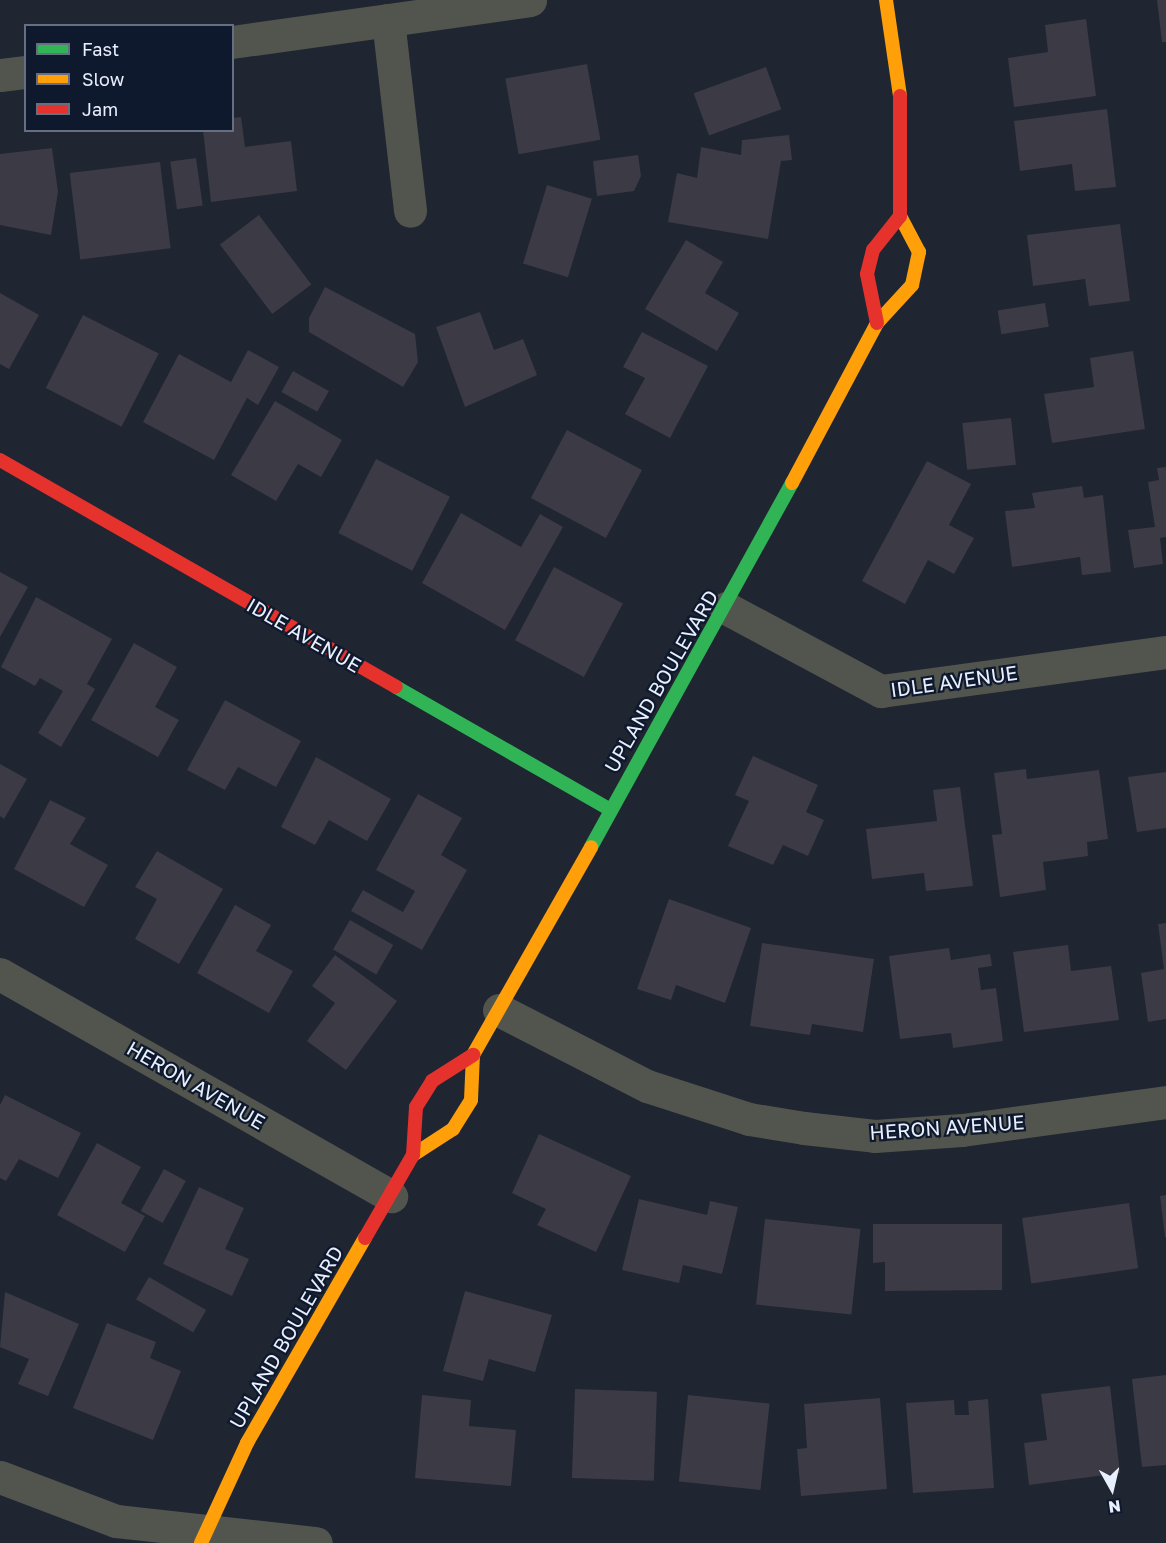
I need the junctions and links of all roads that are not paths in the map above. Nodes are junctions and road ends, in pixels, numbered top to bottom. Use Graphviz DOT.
graph roads {
  1 [pos="530,0"];
  2 [pos="886,0"];
  3 [pos="388,20"];
  4 [pos="234,42"];
  5 [pos="24,72"];
  6 [pos="0,75"];
  7 [pos="410,211"];
  8 [pos="900,216"];
  9 [pos="877,323"];
  10 [pos="0,460"];
  11 [pos="726,609"];
  12 [pos="1166,652"];
  13 [pos="609,810"];
  14 [pos="0,974"];
  15 [pos="499,1010"];
  16 [pos="473,1055"];
  17 [pos="1166,1102"];
  18 [pos="413,1155"];
  19 [pos="391,1196"];
  20 [pos="0,1477"];
  21 [pos="202,1538"];
  22 [pos="316,1543"];
  1 -- 3 [label="street"];
  2 -- 8 [label="street"];
  3 -- 4 [label="street"];
  3 -- 7 [label="street"];
  5 -- 6 [label="street"];
  8 -- 9 [label="street"];
  8 -- 9 [label="street, UPLAND BOULEVARD"];
  9 -- 11 [label="street, UPLAND BOULEVARD"];
  10 -- 13 [label="street, IDLE AVENUE"];
  11 -- 12 [label="street, IDLE AVENUE"];
  11 -- 13 [label="street, UPLAND BOULEVARD"];
  13 -- 15 [label="street, UPLAND BOULEVARD"];
  14 -- 19 [label="street, HERON AVENUE"];
  15 -- 16 [label="street, UPLAND BOULEVARD"];
  15 -- 17 [label="street, HERON AVENUE"];
  16 -- 18 [label="street, UPLAND BOULEVARD"];
  16 -- 18 [label="street, UPLAND BOULEVARD"];
  18 -- 19 [label="street, UPLAND BOULEVARD"];
  19 -- 21 [label="street, UPLAND BOULEVARD"];
  20 -- 21 [label="street"];
  21 -- 22 [label="street"];
}
